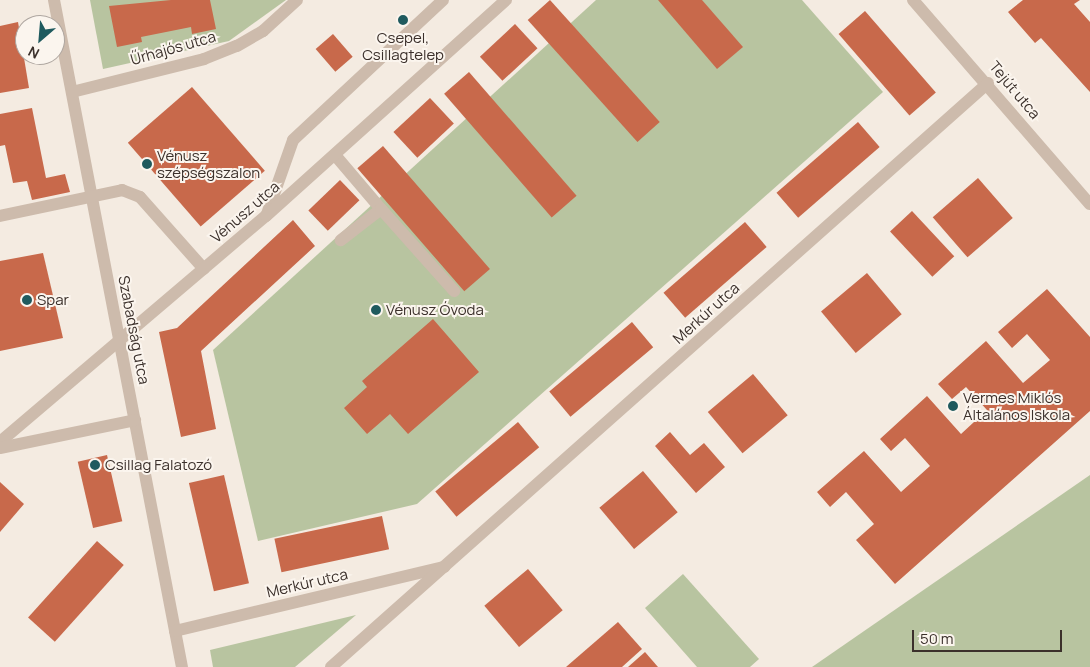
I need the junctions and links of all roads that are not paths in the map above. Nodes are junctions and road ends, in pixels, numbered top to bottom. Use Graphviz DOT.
graph roads {
  1 [pos="54,0"];
  2 [pos="297,0"];
  3 [pos="443,0"];
  4 [pos="506,0"];
  5 [pos="913,0"];
  6 [pos="988,83"];
  7 [pos="72,92"];
  8 [pos="335,154"];
  9 [pos="92,199"];
  10 [pos="1090,204"];
  11 [pos="381,209"];
  12 [pos="0,216"];
  13 [pos="266,216"];
  14 [pos="341,240"];
  15 [pos="204,269"];
  16 [pos="454,291"];
  17 [pos="119,339"];
  18 [pos="135,420"];
  19 [pos="0,442"];
  20 [pos="0,448"];
  21 [pos="446,567"];
  22 [pos="175,631"];
  23 [pos="182,667"];
  24 [pos="331,667"];
  1 -- 7 [label="street, Szabadság utca"];
  2 -- 7 [label="street, Űrhajós utca"];
  3 -- 13 [label="street"];
  4 -- 8 [label="street, Vénusz utca"];
  5 -- 6 [label="street, Tejút utca"];
  6 -- 10 [label="street, Tejút utca"];
  6 -- 21 [label="street, Merkúr utca"];
  7 -- 9 [label="street, Szabadság utca"];
  8 -- 11 [label="street"];
  8 -- 13 [label="street, Vénusz utca"];
  9 -- 12 [label="street"];
  9 -- 15 [label="street"];
  9 -- 17 [label="street, Szabadság utca"];
  11 -- 14 [label="street"];
  11 -- 16 [label="street"];
  13 -- 15 [label="street, Vénusz utca"];
  15 -- 17 [label="street, Vénusz utca"];
  17 -- 18 [label="street, Szabadság utca"];
  17 -- 19 [label="street, Vénusz utca"];
  18 -- 20 [label="street"];
  18 -- 22 [label="street, Szabadság utca"];
  21 -- 22 [label="street, Merkúr utca"];
  21 -- 24 [label="street, Merkúr utca"];
  22 -- 23 [label="street, Szabadság utca"];
}
